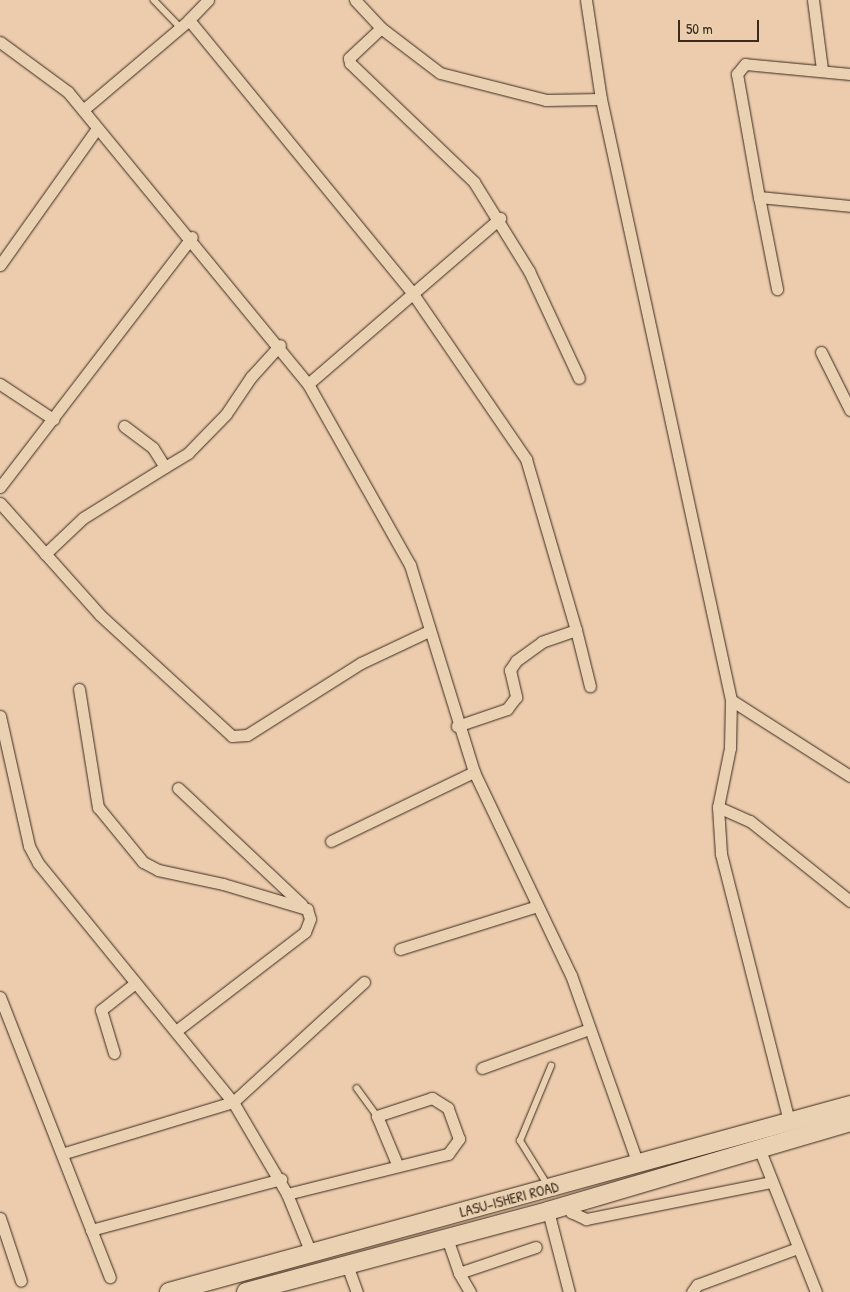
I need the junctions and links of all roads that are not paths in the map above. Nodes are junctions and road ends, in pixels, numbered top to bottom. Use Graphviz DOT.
graph roads {
  1 [pos="154,0"];
  2 [pos="208,0"];
  3 [pos="355,0"];
  4 [pos="586,0"];
  5 [pos="813,0"];
  6 [pos="184,24"];
  7 [pos="381,28"];
  8 [pos="0,42"];
  9 [pos="822,69"];
  10 [pos="850,74"];
  11 [pos="601,98"];
  12 [pos="83,110"];
  13 [pos="96,130"];
  14 [pos="759,197"];
  15 [pos="850,206"];
  16 [pos="500,218"];
  17 [pos="192,237"];
  18 [pos="0,265"];
  19 [pos="777,289"];
  20 [pos="411,291"];
  21 [pos="280,346"];
  22 [pos="822,352"];
  23 [pos="579,378"];
  24 [pos="0,384"];
  25 [pos="308,384"];
  26 [pos="850,410"];
  27 [pos="53,419"];
  28 [pos="124,426"];
  29 [pos="165,467"];
  30 [pos="0,487"];
  31 [pos="0,503"];
  32 [pos="45,554"];
  33 [pos="576,630"];
  34 [pos="429,631"];
  35 [pos="590,686"];
  36 [pos="79,689"];
  37 [pos="730,700"];
  38 [pos="0,716"];
  39 [pos="457,726"];
  40 [pos="5,769"];
  41 [pos="474,772"];
  42 [pos="850,776"];
  43 [pos="178,788"];
  44 [pos="718,807"];
  45 [pos="331,841"];
  46 [pos="850,901"];
  47 [pos="537,906"];
  48 [pos="307,909"];
  49 [pos="400,950"];
  50 [pos="364,982"];
  51 [pos="134,984"];
  52 [pos="0,997"];
  53 [pos="589,1029"];
  54 [pos="176,1031"];
  55 [pos="114,1053"];
  56 [pos="551,1066"];
  57 [pos="482,1068"];
  58 [pos="357,1088"];
  59 [pos="234,1102"];
  60 [pos="850,1105"];
  61 [pos="377,1116"];
  62 [pos="789,1121"];
  63 [pos="850,1122"];
  64 [pos="759,1148"];
  65 [pos="65,1153"];
  66 [pos="397,1164"];
  67 [pos="638,1164"];
  68 [pos="280,1179"];
  69 [pos="771,1182"];
  70 [pos="549,1188"];
  71 [pos="287,1194"];
  72 [pos="568,1205"];
  73 [pos="548,1211"];
  74 [pos="0,1218"];
  75 [pos="91,1230"];
  76 [pos="447,1238"];
  77 [pos="536,1247"];
  78 [pos="795,1249"];
  79 [pos="311,1253"];
  80 [pos="347,1265"];
  81 [pos="459,1273"];
  82 [pos="110,1277"];
  83 [pos="21,1281"];
  84 [pos="279,1288"];
  85 [pos="252,1291"];
  86 [pos="168,1292"];
  87 [pos="357,1292"];
  88 [pos="470,1292"];
  89 [pos="569,1292"];
  90 [pos="692,1292"];
  91 [pos="816,1292"];
  1 -- 6 [label="lane"];
  2 -- 6 [label="street"];
  3 -- 7 [label="street"];
  4 -- 11 [label="street"];
  5 -- 9 [label="street"];
  6 -- 12 [label="street"];
  6 -- 20 [label="street"];
  7 -- 11 [label="street"];
  7 -- 16 [label="street"];
  8 -- 12 [label="street"];
  9 -- 10 [label="street"];
  9 -- 14 [label="street"];
  11 -- 37 [label="street"];
  12 -- 13 [label="street"];
  13 -- 17 [label="street"];
  13 -- 18 [label="street"];
  14 -- 15 [label="street"];
  14 -- 19 [label="street"];
  16 -- 20 [label="street"];
  16 -- 23 [label="street"];
  17 -- 21 [label="street"];
  17 -- 27 [label="street"];
  20 -- 25 [label="street"];
  20 -- 33 [label="street"];
  21 -- 25 [label="street"];
  21 -- 29 [label="street"];
  22 -- 26 [label="street"];
  24 -- 27 [label="street"];
  25 -- 34 [label="street"];
  27 -- 30 [label="street"];
  28 -- 29 [label="street"];
  29 -- 32 [label="street"];
  31 -- 32 [label="street"];
  32 -- 34 [label="street"];
  33 -- 35 [label="street"];
  33 -- 39 [label="street"];
  34 -- 39 [label="street"];
  36 -- 48 [label="street"];
  37 -- 42 [label="street"];
  37 -- 44 [label="street"];
  38 -- 40 [label="street"];
  39 -- 41 [label="street"];
  40 -- 51 [label="street"];
  41 -- 45 [label="street"];
  41 -- 47 [label="street"];
  43 -- 48 [label="street"];
  44 -- 46 [label="street"];
  44 -- 62 [label="street"];
  47 -- 49 [label="street"];
  47 -- 53 [label="street"];
  48 -- 54 [label="street"];
  50 -- 59 [label="street"];
  51 -- 54 [label="street"];
  51 -- 55 [label="street"];
  52 -- 65 [label="street"];
  53 -- 57 [label="street"];
  53 -- 67 [label="street"];
  54 -- 59 [label="street"];
  56 -- 70 [label="lane"];
  58 -- 61 [label="lane"];
  59 -- 65 [label="street"];
  59 -- 68 [label="street"];
  60 -- 62 [label="main road, LASU-ISHERI ROAD"];
  61 -- 66 [label="street"];
  61 -- 66 [label="street"];
  62 -- 67 [label="main road, LASU-ISHERI ROAD"];
  63 -- 64 [label="main road, LASU-ISHERI ROAD"];
  64 -- 69 [label="street"];
  64 -- 72 [label="main road, LASU-ISHERI ROAD"];
  65 -- 75 [label="street"];
  66 -- 71 [label="street"];
  67 -- 70 [label="main road, LASU-ISHERI ROAD"];
  68 -- 71 [label="street"];
  68 -- 75 [label="street"];
  69 -- 72 [label="street"];
  69 -- 78 [label="street"];
  70 -- 79 [label="main road, LASU-ISHERI ROAD"];
  71 -- 79 [label="street"];
  72 -- 73 [label="main road, LASU-ISHERI ROAD"];
  73 -- 76 [label="main road, LASU-ISHERI ROAD"];
  73 -- 89 [label="street"];
  74 -- 83 [label="street"];
  75 -- 82 [label="street"];
  76 -- 80 [label="main road, LASU-ISHERI ROAD"];
  76 -- 81 [label="street"];
  77 -- 81 [label="street"];
  78 -- 90 [label="street"];
  78 -- 91 [label="street"];
  79 -- 86 [label="main road, LASU-ISHERI ROAD"];
  80 -- 84 [label="main road, LASU-ISHERI ROAD"];
  80 -- 87 [label="street"];
  81 -- 88 [label="street"];
  84 -- 85 [label="main road, LASU-ISHERI ROAD"];
}
